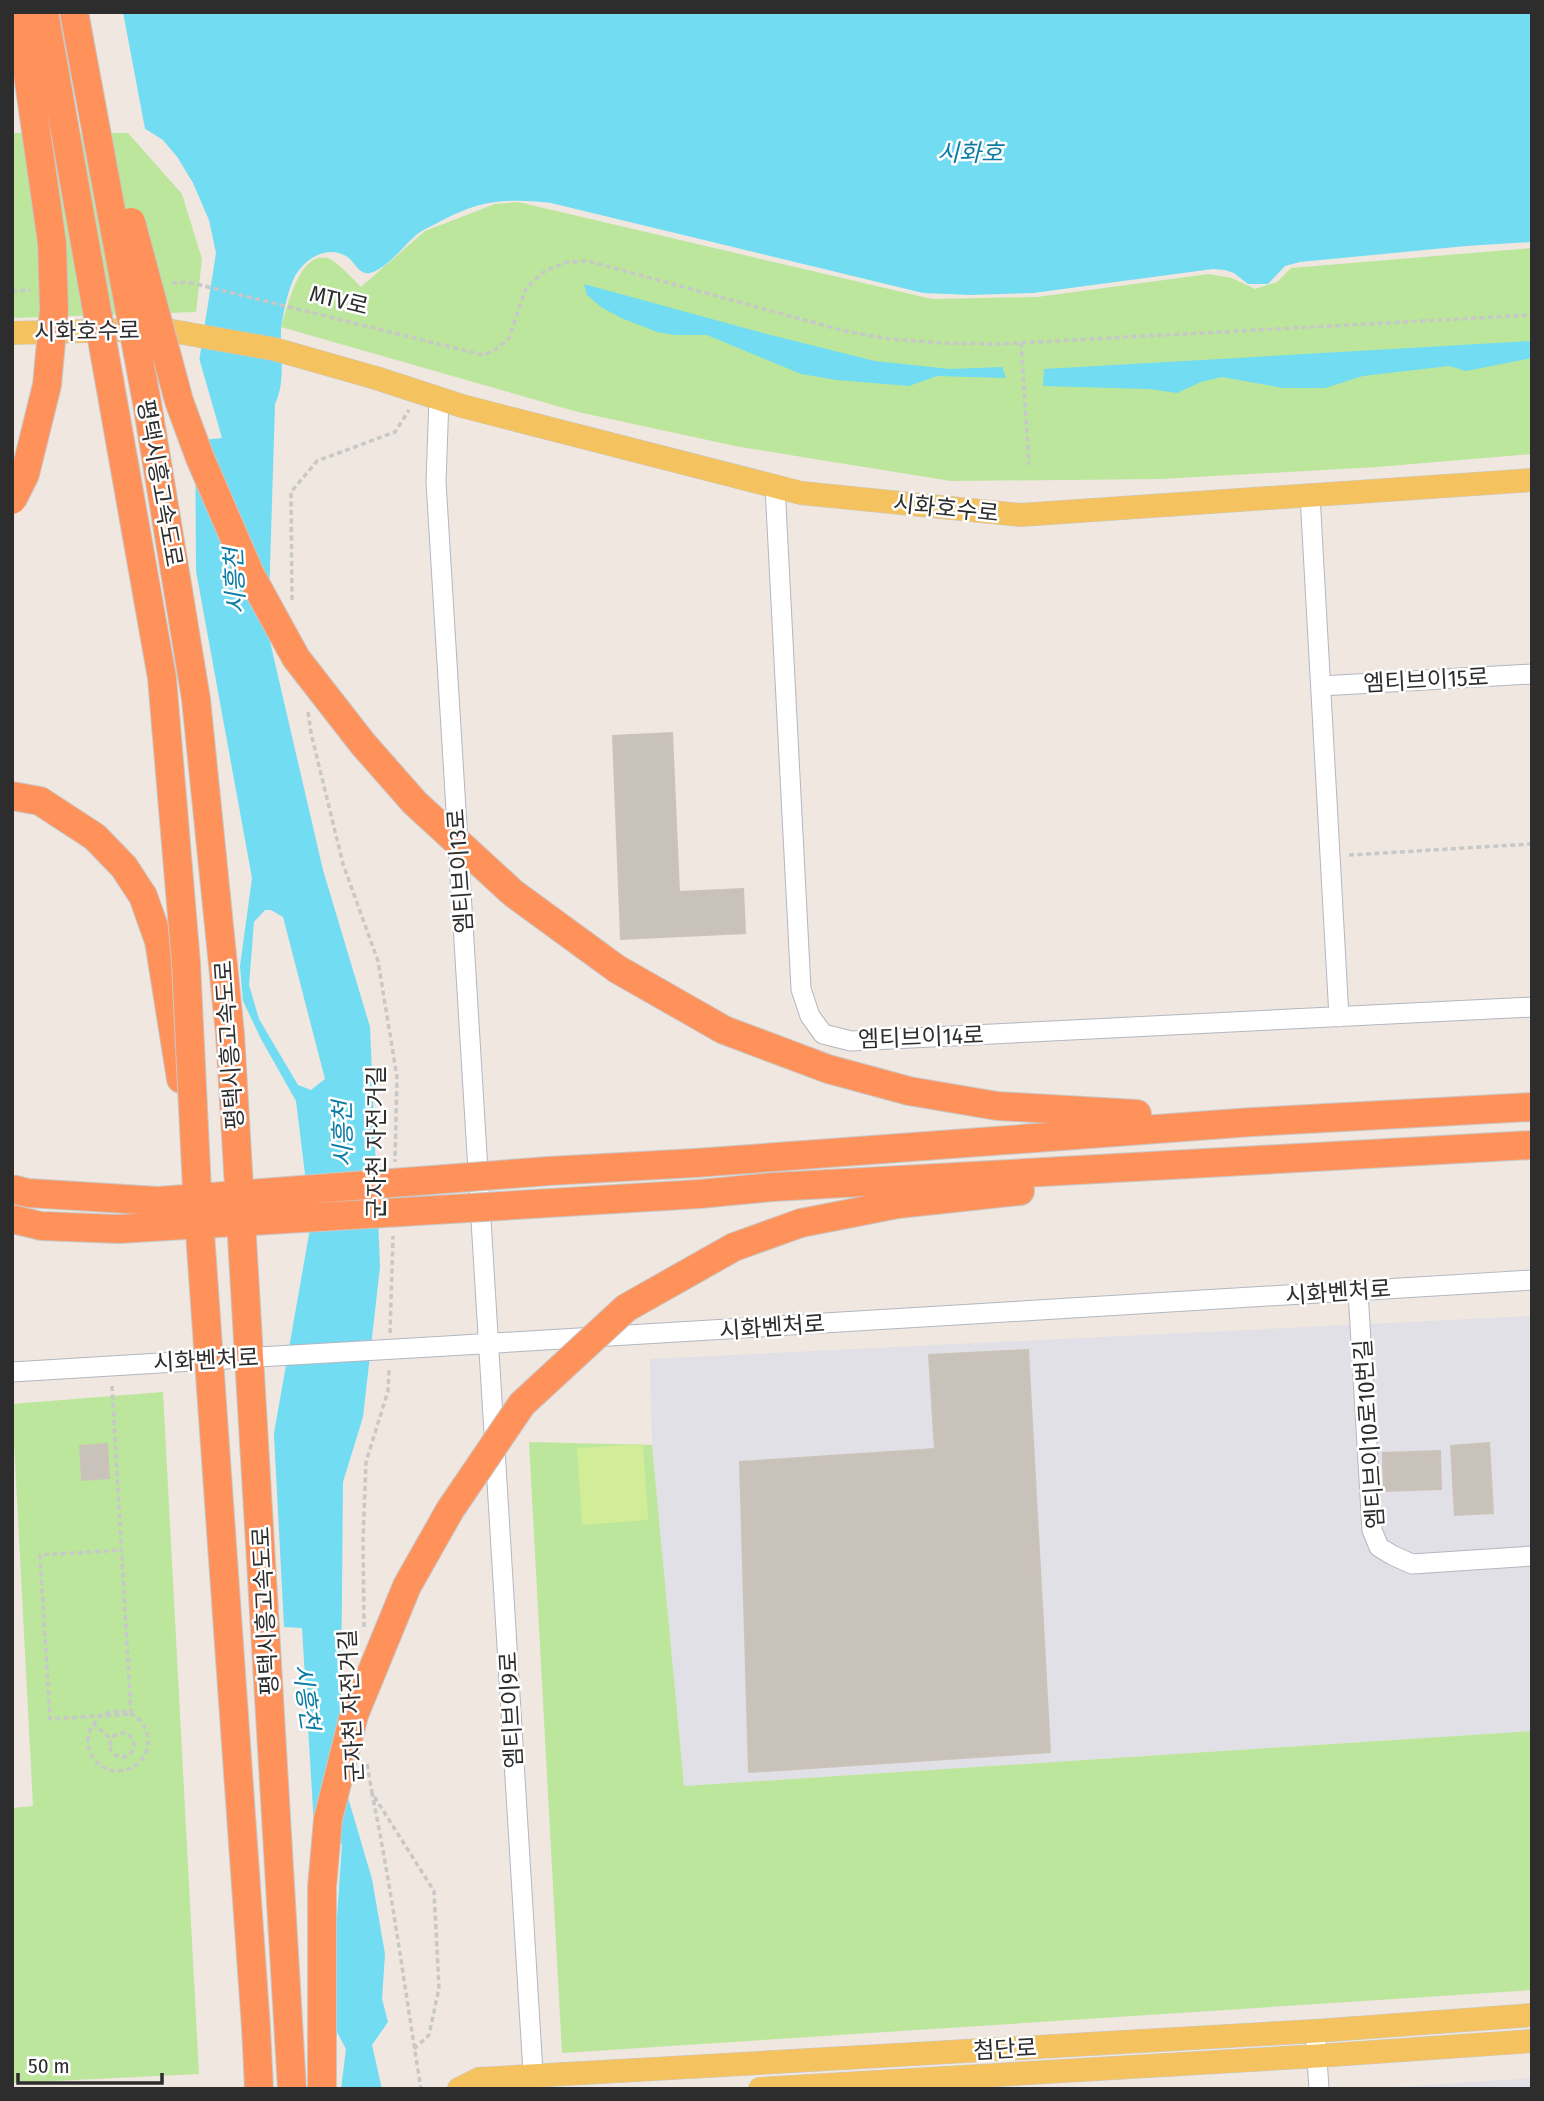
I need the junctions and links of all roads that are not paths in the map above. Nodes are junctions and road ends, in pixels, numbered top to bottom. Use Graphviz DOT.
graph roads {
  1 [pos="19,12"];
  2 [pos="44,12"];
  3 [pos="74,12"];
  4 [pos="86,12"];
  5 [pos="12,333"];
  6 [pos="439,398"];
  7 [pos="1532,480"];
  8 [pos="775,486"];
  9 [pos="1310,495"];
  10 [pos="12,500"];
  11 [pos="1532,674"];
  12 [pos="1321,686"];
  13 [pos="12,796"];
  14 [pos="1532,1007"];
  15 [pos="1339,1017"];
  16 [pos="1532,1105"];
  17 [pos="1532,1145"];
  18 [pos="1367,1154"];
  19 [pos="12,1189"];
  20 [pos="197,1190"];
  21 [pos="12,1220"];
  22 [pos="1532,1280"];
  23 [pos="1358,1291"];
  24 [pos="489,1344"];
  25 [pos="12,1372"];
  26 [pos="1532,1556"];
  27 [pos="1532,2015"];
  28 [pos="1316,2031"];
  29 [pos="1532,2041"];
  30 [pos="1317,2056"];
  31 [pos="533,2082"];
  32 [pos="469,2084"];
  33 [pos="259,2089"];
  34 [pos="292,2089"];
  35 [pos="322,2089"];
  36 [pos="760,2089"];
  37 [pos="1319,2089"];
  1 -- 10 [label="highway, bridge"];
  2 -- 20 [label="highway, 평택시흥고속도로, bridge"];
  3 -- 34 [label="highway, 평택시흥고속도로, bridge"];
  4 -- 16 [label="highway, bridge"];
  5 -- 6 [label="main road, 시화호수로"];
  6 -- 8 [label="main road, 시화호수로"];
  6 -- 24 [label="street, 엠티브이13로"];
  7 -- 9 [label="main road, 시화호수로"];
  8 -- 9 [label="main road, 시화호수로"];
  8 -- 15 [label="street, 엠티브이14로"];
  9 -- 12 [label="street"];
  11 -- 12 [label="street, 엠티브이15로"];
  12 -- 15 [label="street"];
  13 -- 20 [label="highway, bridge"];
  14 -- 15 [label="street, 엠티브이14로"];
  16 -- 19 [label="highway, bridge"];
  17 -- 18 [label="highway"];
  18 -- 21 [label="highway, bridge"];
  18 -- 35 [label="highway, bridge"];
  20 -- 33 [label="highway, 평택시흥고속도로, bridge"];
  22 -- 23 [label="street, 시화벤처로"];
  23 -- 24 [label="street, 시화벤처로"];
  23 -- 26 [label="street, 엠티브이10로10번길"];
  24 -- 25 [label="street, 시화벤처로, bridge"];
  24 -- 31 [label="street, 엠티브이9로"];
  27 -- 28 [label="main road, 첨단로"];
  28 -- 30 [label="street"];
  28 -- 31 [label="main road, 첨단로"];
  29 -- 30 [label="main road, 첨단로"];
  30 -- 36 [label="main road, 첨단로"];
  30 -- 37 [label="street"];
  31 -- 32 [label="main road, 첨단로"];
}
